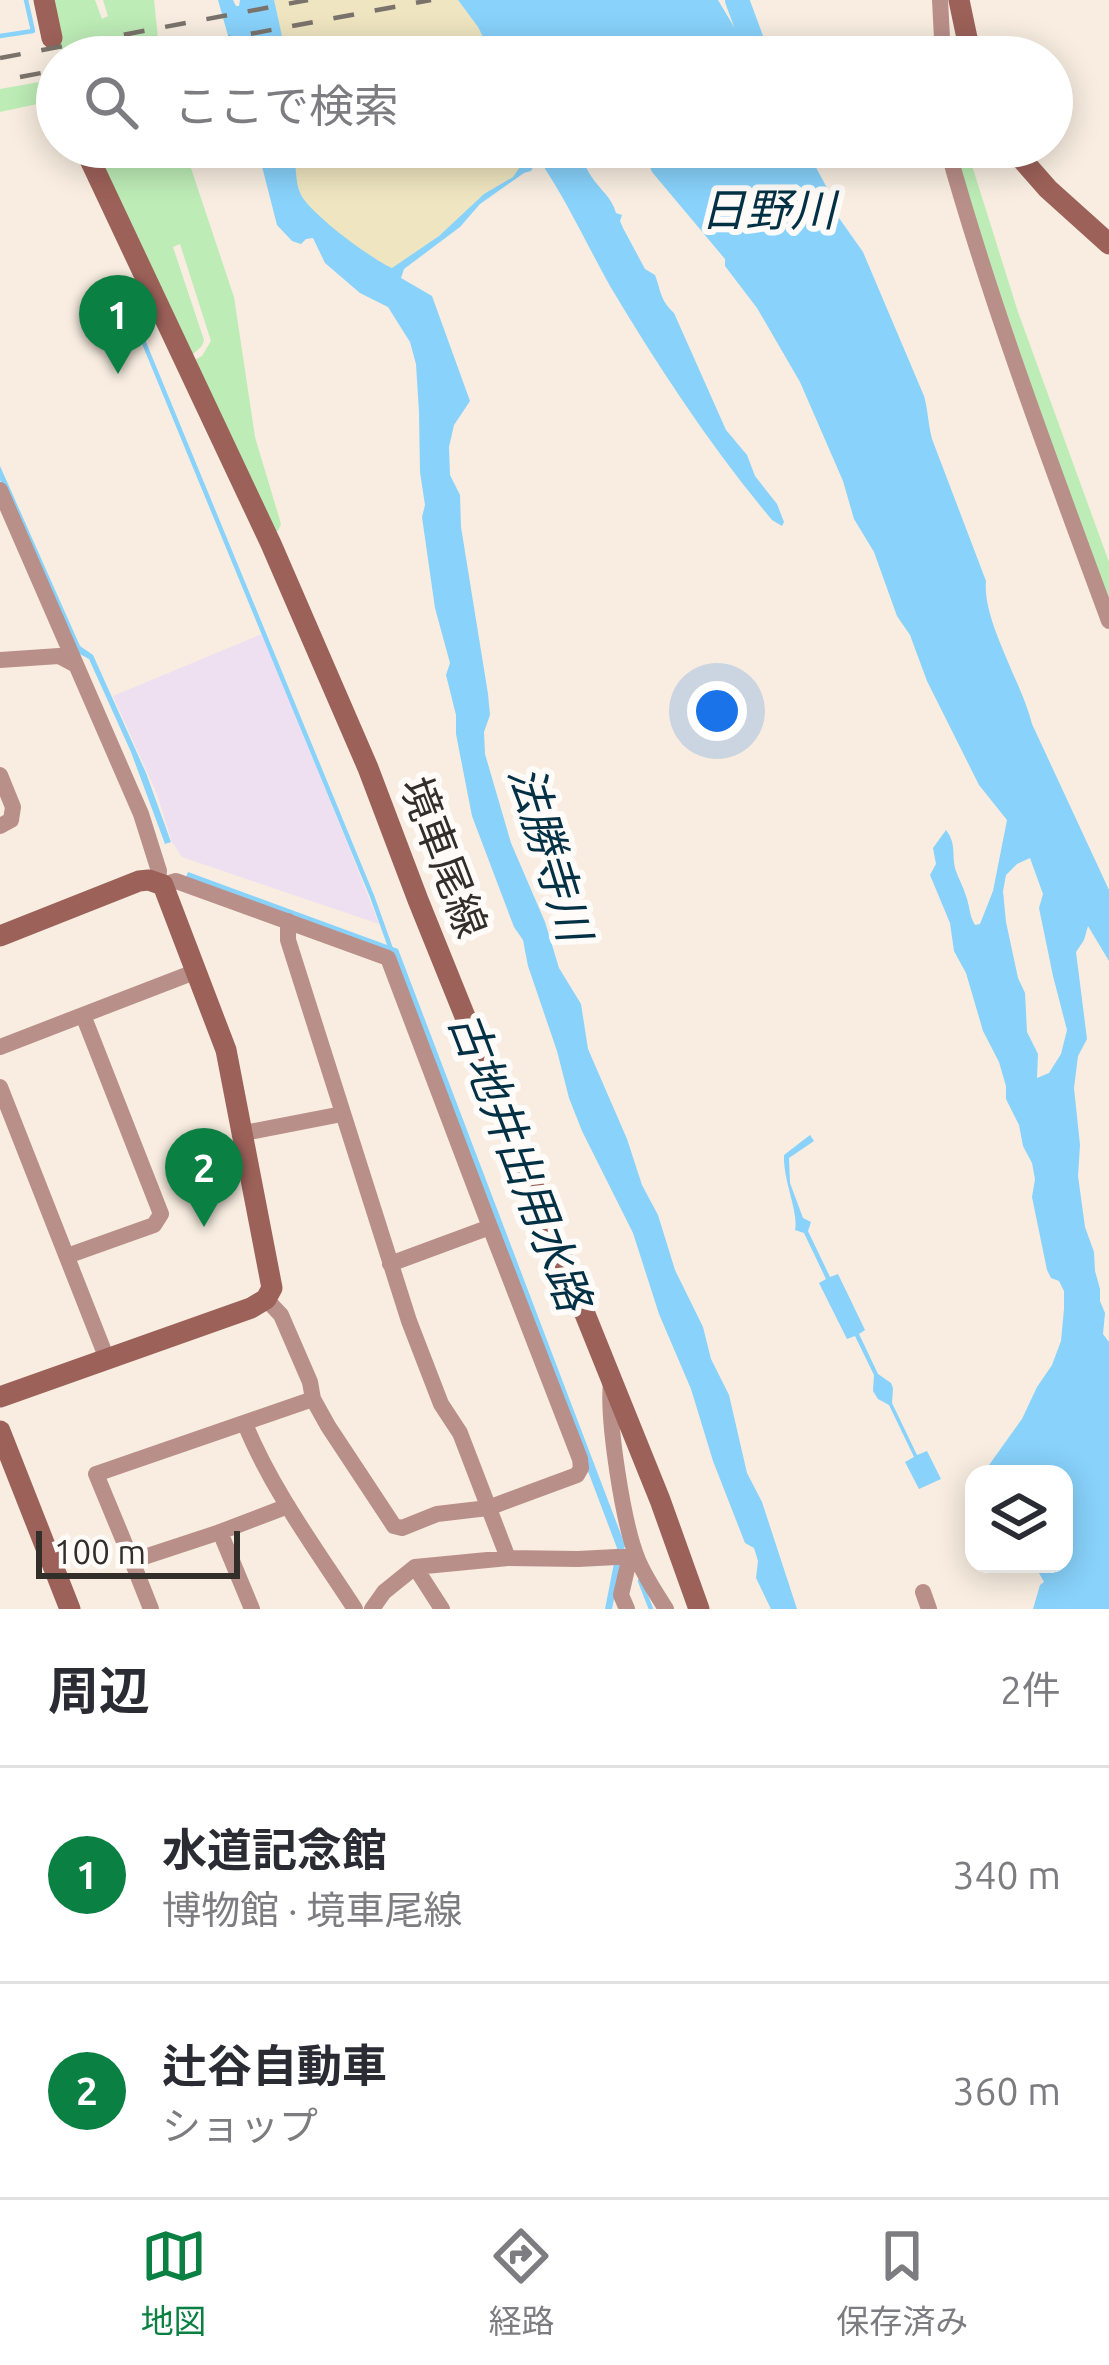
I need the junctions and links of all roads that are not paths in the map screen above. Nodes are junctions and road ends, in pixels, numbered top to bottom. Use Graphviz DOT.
graph roads {
  1 [pos="44,0"];
  2 [pos="940,0"];
  3 [pos="959,0"];
  4 [pos="52,36"];
  5 [pos="942,36"];
  6 [pos="967,36"];
  7 [pos="93,168"];
  8 [pos="952,168"];
  9 [pos="1030,168"];
  10 [pos="1109,244"];
  11 [pos="0,490"];
  12 [pos="1109,621"];
  13 [pos="0,660"];
  14 [pos="74,664"];
  15 [pos="0,775"];
  16 [pos="0,826"];
  17 [pos="161,884"];
  18 [pos="288,921"];
  19 [pos="0,936"];
  20 [pos="197,971"];
  21 [pos="83,1015"];
  22 [pos="0,1047"];
  23 [pos="0,1087"];
  24 [pos="342,1114"];
  25 [pos="244,1133"];
  26 [pos="490,1227"];
  27 [pos="67,1256"];
  28 [pos="390,1264"];
  29 [pos="266,1299"];
  30 [pos="107,1359"];
  31 [pos="611,1381"];
  32 [pos="0,1397"];
  33 [pos="313,1399"];
  34 [pos="245,1424"];
  35 [pos="0,1431"];
  36 [pos="288,1505"];
  37 [pos="488,1508"];
  38 [pos="220,1532"];
  39 [pos="626,1556"];
  40 [pos="508,1558"];
  41 [pos="132,1561"];
  42 [pos="415,1567"];
  43 [pos="70,1609"];
  44 [pos="151,1609"];
  45 [pos="251,1609"];
  46 [pos="356,1609"];
  47 [pos="373,1609"];
  48 [pos="442,1609"];
  49 [pos="626,1609"];
  50 [pos="666,1609"];
  51 [pos="700,1609"];
  1 -- 4 [label="main road"];
  2 -- 5 [label="street"];
  3 -- 6 [label="main road"];
  7 -- 31 [label="main road, 境車尾線"];
  8 -- 12 [label="street"];
  9 -- 10 [label="main road"];
  11 -- 14 [label="street"];
  13 -- 14 [label="street"];
  14 -- 17 [label="street"];
  15 -- 16 [label="street"];
  17 -- 18 [label="street"];
  17 -- 19 [label="main road"];
  17 -- 20 [label="main road"];
  18 -- 24 [label="street"];
  18 -- 26 [label="street"];
  20 -- 21 [label="street"];
  20 -- 25 [label="main road"];
  21 -- 22 [label="street"];
  21 -- 27 [label="street"];
  23 -- 27 [label="street"];
  24 -- 25 [label="street"];
  24 -- 28 [label="street"];
  25 -- 29 [label="main road"];
  26 -- 28 [label="street"];
  26 -- 37 [label="street"];
  27 -- 30 [label="street"];
  28 -- 37 [label="street"];
  29 -- 30 [label="main road"];
  29 -- 33 [label="street"];
  30 -- 32 [label="main road"];
  31 -- 39 [label="street"];
  31 -- 51 [label="main road, 境車尾線"];
  33 -- 34 [label="street"];
  33 -- 37 [label="street"];
  34 -- 36 [label="street"];
  34 -- 41 [label="street"];
  35 -- 43 [label="main road"];
  36 -- 38 [label="street"];
  36 -- 46 [label="street"];
  37 -- 40 [label="street"];
  38 -- 41 [label="street"];
  38 -- 45 [label="street"];
  39 -- 40 [label="street"];
  39 -- 49 [label="street"];
  39 -- 50 [label="street"];
  40 -- 42 [label="street"];
  41 -- 44 [label="street"];
  42 -- 47 [label="street"];
  42 -- 48 [label="street"];
}
